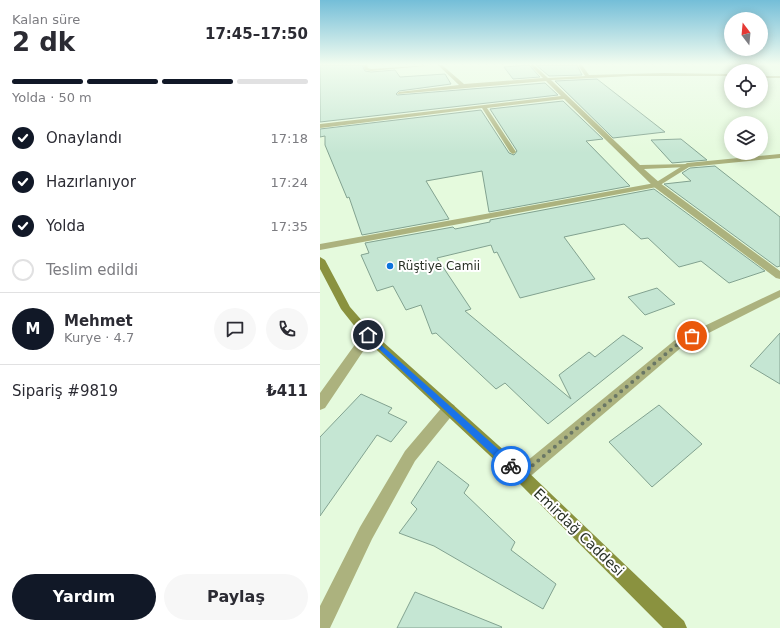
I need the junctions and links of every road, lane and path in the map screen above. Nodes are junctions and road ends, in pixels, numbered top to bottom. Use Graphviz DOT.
graph roads {
  1 [pos="563,94"];
  2 [pos="566,97"];
  3 [pos="484,106"];
  4 [pos="320,126"];
  5 [pos="513,152"];
  6 [pos="780,156"];
  7 [pos="688,165"];
  8 [pos="639,167"];
  9 [pos="657,185"];
  10 [pos="320,247"];
  11 [pos="320,260"];
  12 [pos="780,276"];
  13 [pos="780,293"];
  14 [pos="368,335"];
  15 [pos="320,404"];
  16 [pos="449,409"];
  17 [pos="521,475"];
  18 [pos="320,627"];
  19 [pos="677,628"];
  1 -- 2 [label="street"];
  2 -- 3 [label="street"];
  2 -- 8 [label="street"];
  3 -- 4 [label="street"];
  3 -- 5 [label="street"];
  6 -- 7 [label="street"];
  7 -- 8 [label="street"];
  7 -- 9 [label="street"];
  8 -- 9 [label="street"];
  9 -- 10 [label="street"];
  9 -- 12 [label="street"];
  11 -- 14 [label="main road, Emirdağ Caddesi"];
  13 -- 17 [label="street"];
  14 -- 15 [label="street"];
  14 -- 16 [label="main road, Emirdağ Caddesi"];
  16 -- 17 [label="main road, Emirdağ Caddesi"];
  16 -- 18 [label="street"];
  17 -- 19 [label="main road, Emirdağ Caddesi"];
}
